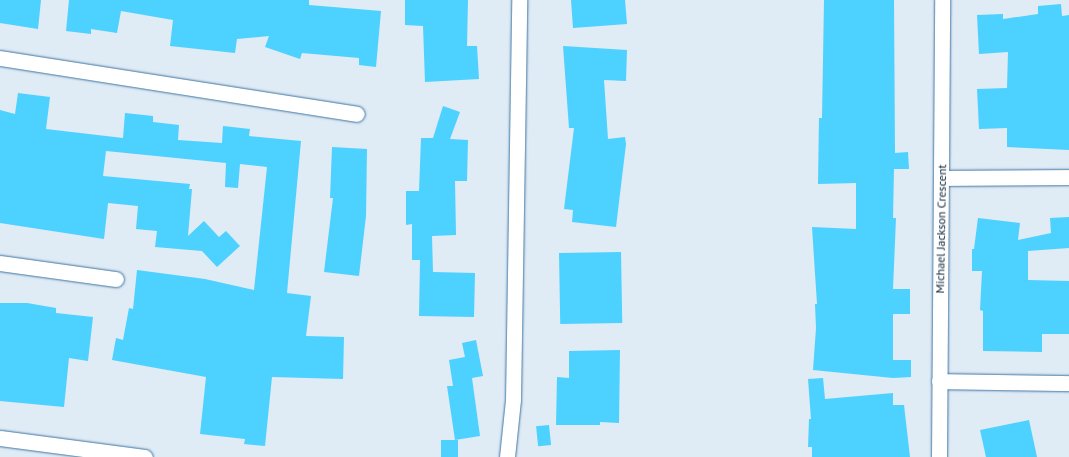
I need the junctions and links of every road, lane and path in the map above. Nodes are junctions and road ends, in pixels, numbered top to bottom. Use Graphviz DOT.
graph roads {
  1 [pos="519,0"];
  2 [pos="942,0"];
  3 [pos="0,58"];
  4 [pos="357,114"];
  5 [pos="1069,177"];
  6 [pos="941,178"];
  7 [pos="0,263"];
  8 [pos="116,279"];
  9 [pos="939,381"];
  10 [pos="1069,383"];
  11 [pos="0,438"];
  12 [pos="145,457"];
  13 [pos="507,457"];
  14 [pos="939,457"];
  1 -- 13 [label="street"];
  2 -- 6 [label="street, Michael Jackson Crescent"];
  3 -- 4 [label="street"];
  5 -- 6 [label="street"];
  6 -- 9 [label="street, Michael Jackson Crescent"];
  7 -- 8 [label="street"];
  9 -- 10 [label="street"];
  9 -- 14 [label="street, Michael Jackson Crescent"];
  11 -- 12 [label="street"];
}
